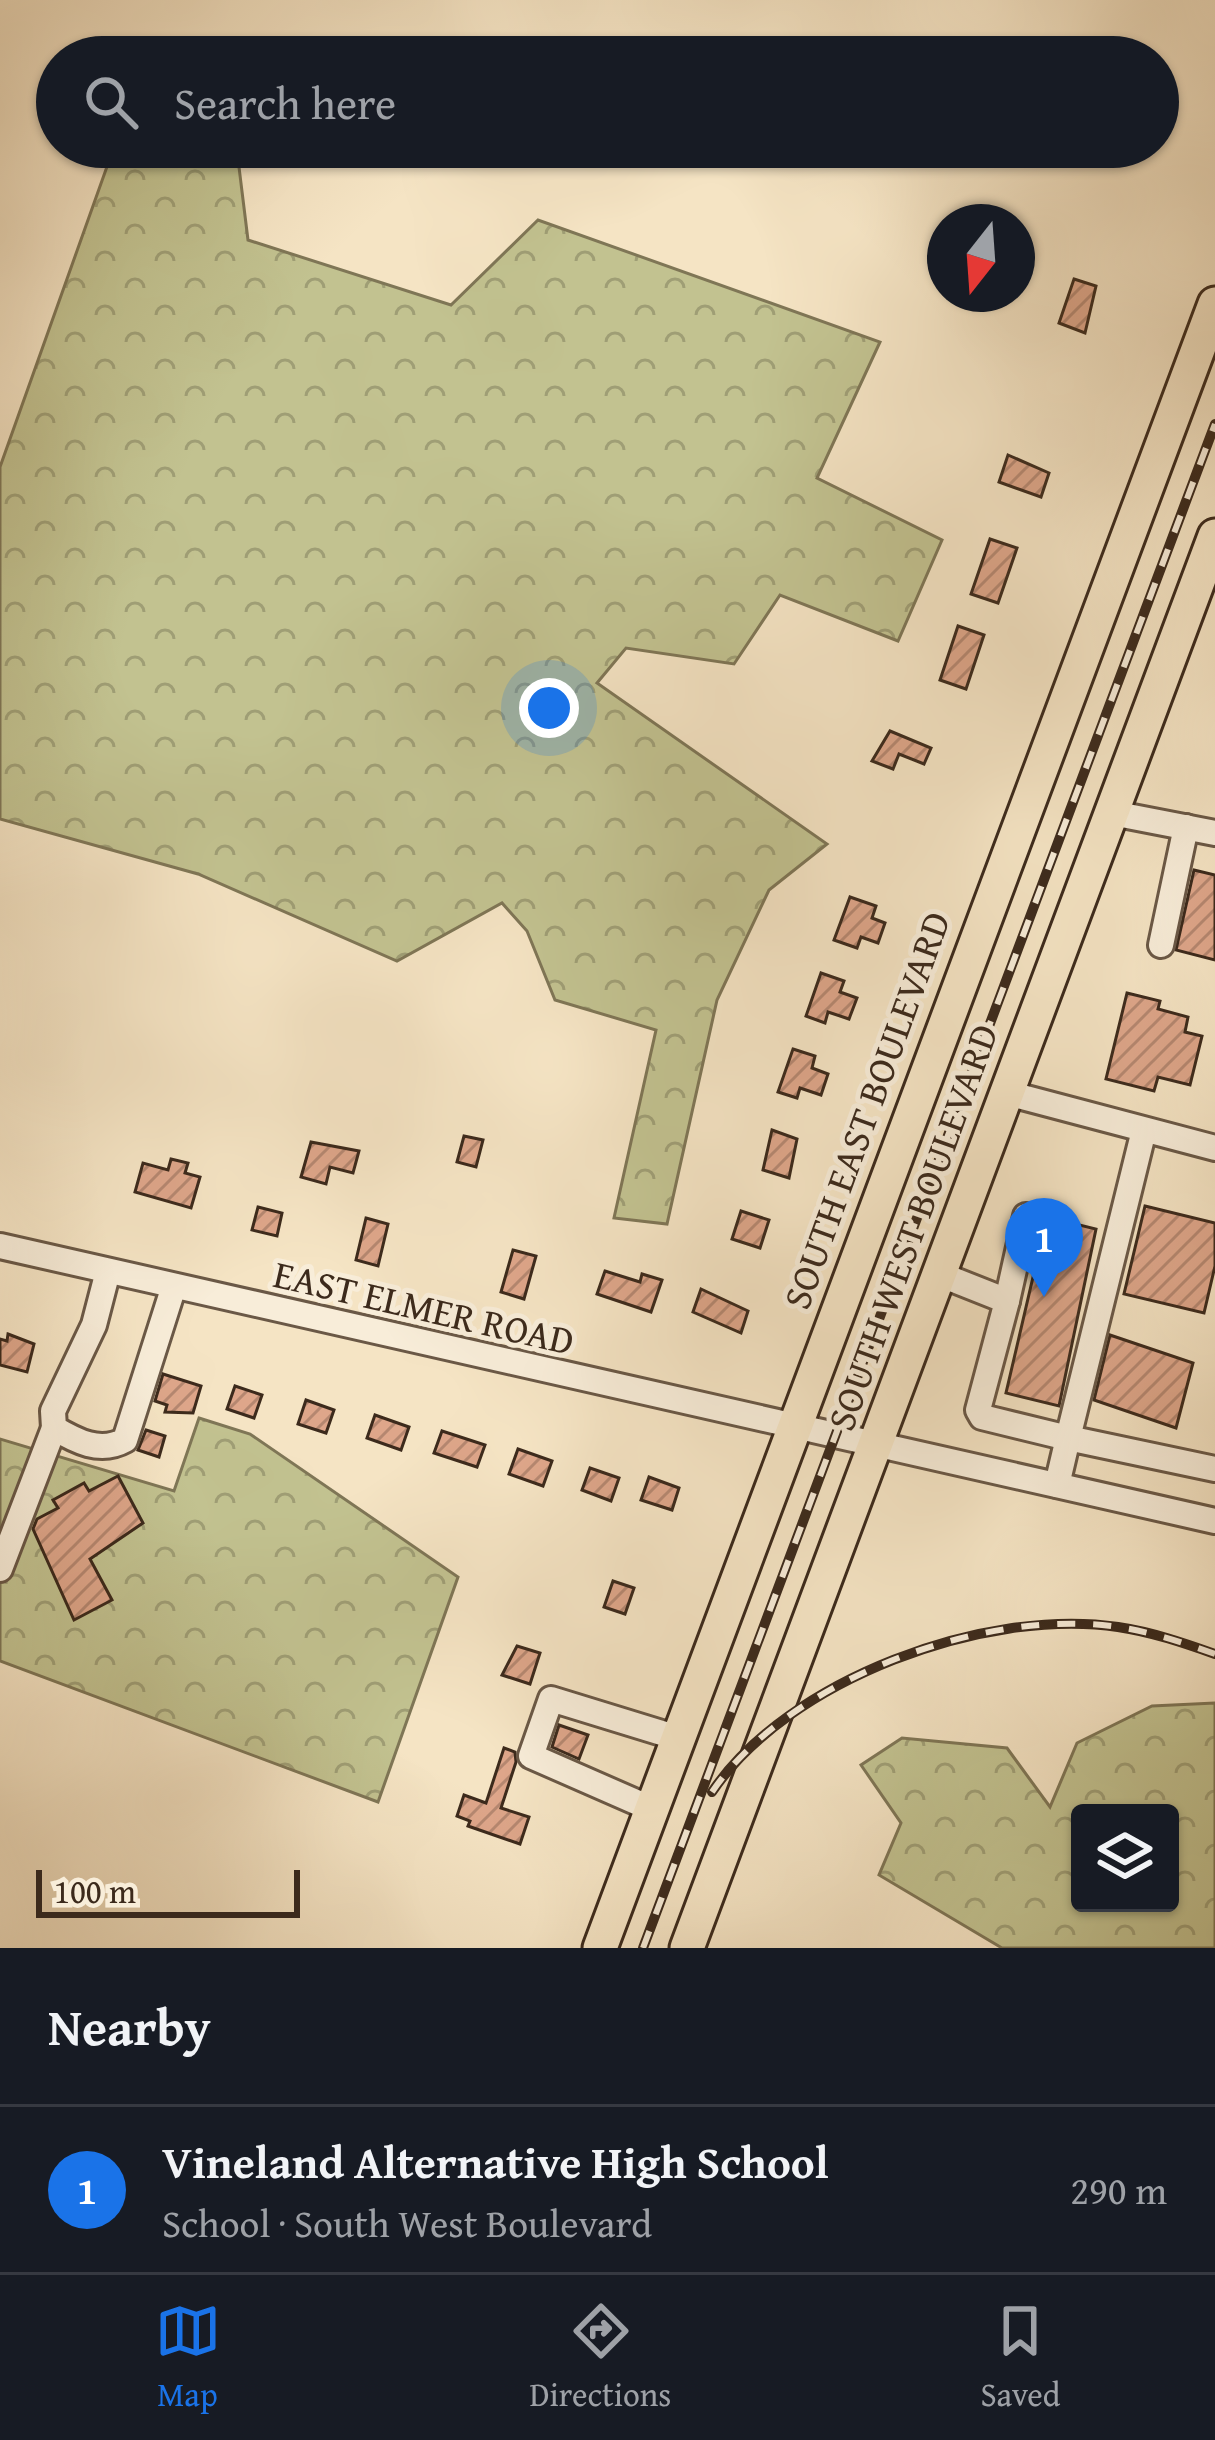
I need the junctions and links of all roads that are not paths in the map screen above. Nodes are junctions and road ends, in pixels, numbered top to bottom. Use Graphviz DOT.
graph roads {
  1 [pos="1215,304"];
  2 [pos="1215,536"];
  3 [pos="1204,597"];
  4 [pos="1112,813"];
  5 [pos="1186,827"];
  6 [pos="1215,833"];
  7 [pos="1161,945"];
  8 [pos="1007,1093"];
  9 [pos="1144,1130"];
  10 [pos="1215,1148"];
  11 [pos="1026,1216"];
  12 [pos="0,1246"];
  13 [pos="109,1271"];
  14 [pos="939,1274"];
  15 [pos="174,1286"];
  16 [pos="1007,1301"];
  17 [pos="794,1426"];
  18 [pos="54,1428"];
  19 [pos="1068,1438"];
  20 [pos="876,1444"];
  21 [pos="1214,1462"];
  22 [pos="1057,1485"];
  23 [pos="1215,1521"];
  24 [pos="0,1569"];
  25 [pos="678,1738"];
  26 [pos="652,1809"];
  27 [pos="600,1948"];
  28 [pos="687,1948"];
  1 -- 17 [label="main road, SOUTH EAST BOULEVARD"];
  2 -- 3 [label="main road, SOUTH WEST BOULEVARD"];
  3 -- 4 [label="main road, SOUTH WEST BOULEVARD"];
  4 -- 5 [label="street"];
  4 -- 8 [label="main road, SOUTH WEST BOULEVARD"];
  5 -- 6 [label="street"];
  5 -- 7 [label="street"];
  8 -- 9 [label="street"];
  8 -- 14 [label="main road, SOUTH WEST BOULEVARD"];
  9 -- 10 [label="street"];
  9 -- 19 [label="street"];
  11 -- 16 [label="street"];
  12 -- 13 [label="street, EAST ELMER ROAD"];
  13 -- 15 [label="street, EAST ELMER ROAD"];
  13 -- 18 [label="street"];
  14 -- 16 [label="street"];
  14 -- 20 [label="main road, SOUTH WEST BOULEVARD"];
  15 -- 17 [label="street, EAST ELMER ROAD"];
  15 -- 18 [label="street"];
  16 -- 19 [label="street"];
  17 -- 20 [label="street, EAST ELMER ROAD"];
  17 -- 25 [label="main road, SOUTH EAST BOULEVARD"];
  18 -- 24 [label="street"];
  19 -- 21 [label="street"];
  19 -- 22 [label="street"];
  20 -- 22 [label="street, EAST ELMER ROAD"];
  20 -- 28 [label="main road, SOUTH WEST BOULEVARD"];
  22 -- 23 [label="street, EAST ELMER ROAD"];
  25 -- 26 [label="main road, SOUTH EAST BOULEVARD"];
  25 -- 26 [label="street"];
  26 -- 27 [label="main road, SOUTH EAST BOULEVARD"];
}
